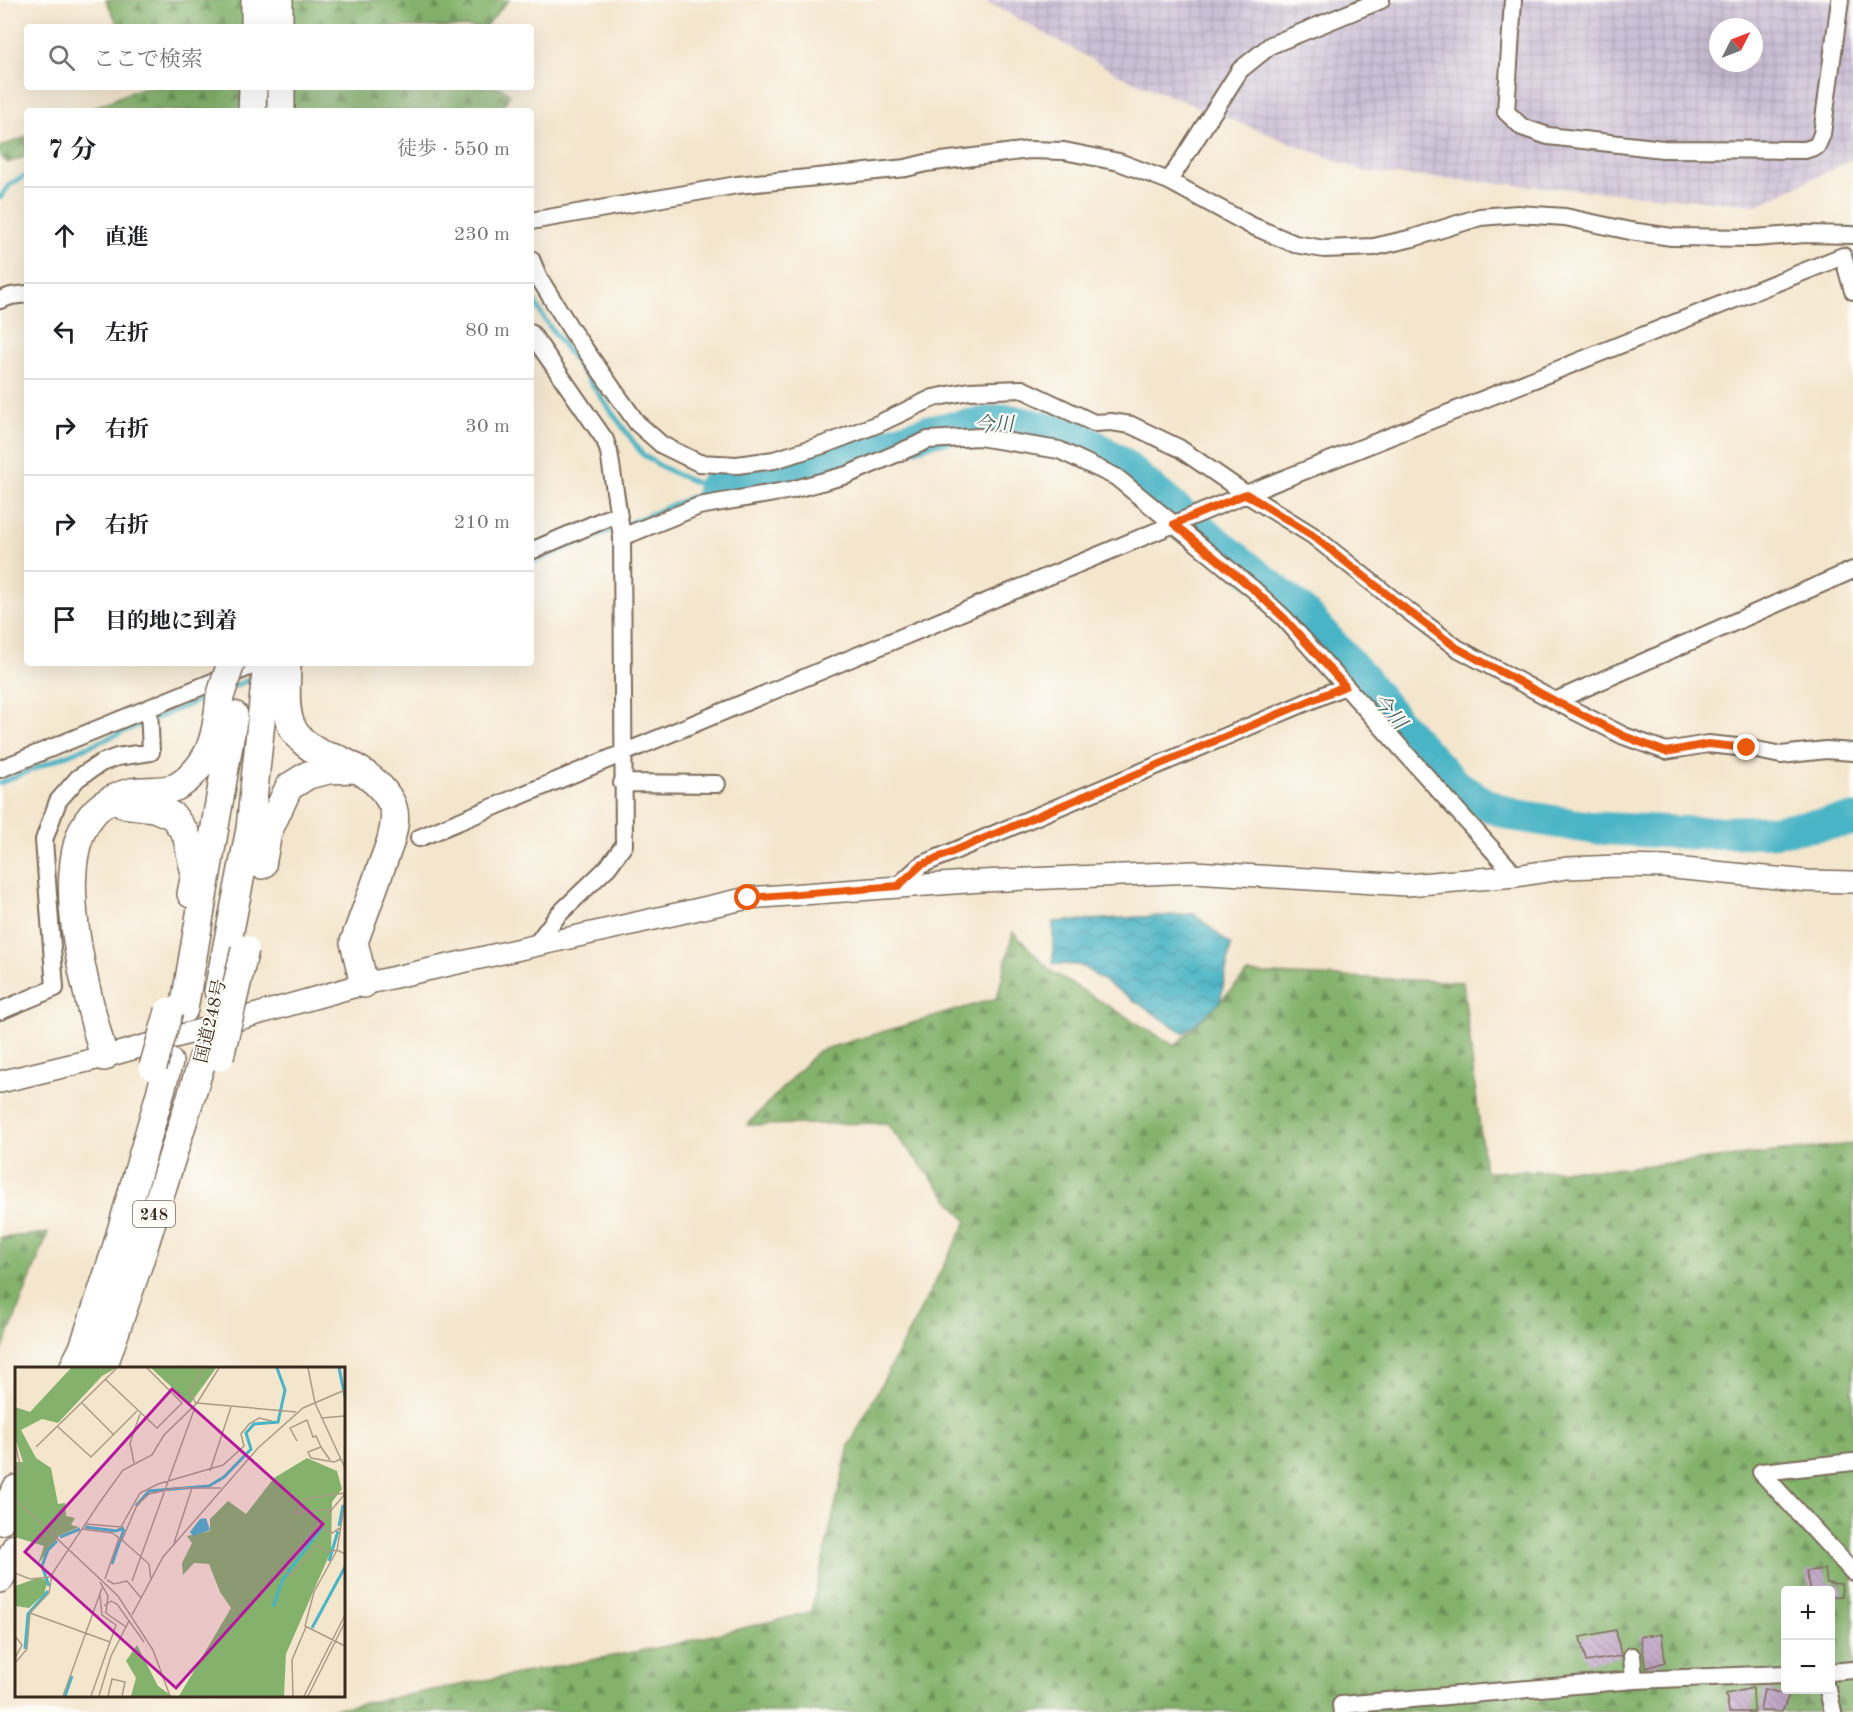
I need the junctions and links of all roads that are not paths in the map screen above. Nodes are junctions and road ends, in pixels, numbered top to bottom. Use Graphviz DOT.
graph roads {
  1 [pos="255,0"];
  2 [pos="279,0"];
  3 [pos="1381,0"];
  4 [pos="1513,0"];
  5 [pos="1840,0"];
  6 [pos="255,24"];
  7 [pos="279,24"];
  8 [pos="281,90"];
  9 [pos="281,108"];
  10 [pos="1169,180"];
  11 [pos="534,220"];
  12 [pos="1853,235"];
  13 [pos="534,266"];
  14 [pos="1853,291"];
  15 [pos="24,295"];
  16 [pos="0,300"];
  17 [pos="534,337"];
  18 [pos="1246,494"];
  19 [pos="617,514"];
  20 [pos="1176,523"];
  21 [pos="621,537"];
  22 [pos="534,550"];
  23 [pos="1853,570"];
  24 [pos="231,666"];
  25 [pos="236,666"];
  26 [pos="273,669"];
  27 [pos="1345,686"];
  28 [pos="228,694"];
  29 [pos="1555,701"];
  30 [pos="149,708"];
  31 [pos="1853,752"];
  32 [pos="622,755"];
  33 [pos="0,769"];
  34 [pos="356,769"];
  35 [pos="622,783"];
  36 [pos="717,784"];
  37 [pos="107,802"];
  38 [pos="419,838"];
  39 [pos="1516,876"];
  40 [pos="1853,882"];
  41 [pos="898,886"];
  42 [pos="534,947"];
  43 [pos="364,984"];
  44 [pos="177,1010"];
  45 [pos="0,1011"];
  46 [pos="212,1057"];
  47 [pos="104,1058"];
  48 [pos="0,1082"];
  49 [pos="73,1367"];
  50 [pos="102,1367"];
  51 [pos="1853,1462"];
  52 [pos="15,1491"];
  53 [pos="0,1521"];
  54 [pos="15,1549"];
  55 [pos="1853,1572"];
  56 [pos="0,1579"];
  57 [pos="1632,1656"];
  58 [pos="1853,1670"];
  59 [pos="1835,1672"];
  60 [pos="1781,1674"];
  61 [pos="1634,1680"];
  62 [pos="1829,1694"];
  63 [pos="1342,1712"];
  64 [pos="1833,1712"];
  1 -- 6 [label="highway"];
  2 -- 7 [label="highway"];
  3 -- 10 [label="street"];
  4 -- 5 [label="street"];
  8 -- 9 [label="highway"];
  10 -- 11 [label="street"];
  10 -- 12 [label="street"];
  13 -- 18 [label="street"];
  14 -- 18 [label="street"];
  15 -- 16 [label="street"];
  17 -- 19 [label="street"];
  18 -- 20 [label="street"];
  18 -- 29 [label="street"];
  19 -- 21 [label="street"];
  19 -- 22 [label="street"];
  20 -- 21 [label="street"];
  20 -- 27 [label="street"];
  20 -- 32 [label="street"];
  21 -- 32 [label="street"];
  23 -- 29 [label="street"];
  24 -- 28 [label="highway, bridge"];
  25 -- 28 [label="highway, 国道248号 / 248"];
  26 -- 30 [label="street"];
  26 -- 34 [label="highway"];
  26 -- 46 [label="highway, 国道248号"];
  27 -- 39 [label="street"];
  27 -- 41 [label="street"];
  28 -- 37 [label="highway"];
  28 -- 44 [label="highway, 国道248号 / 248"];
  29 -- 31 [label="street"];
  30 -- 33 [label="street"];
  30 -- 45 [label="street"];
  32 -- 35 [label="street"];
  32 -- 38 [label="street"];
  34 -- 43 [label="highway"];
  34 -- 46 [label="highway, bridge"];
  35 -- 36 [label="street"];
  35 -- 42 [label="street"];
  37 -- 44 [label="highway"];
  37 -- 47 [label="highway"];
  39 -- 40 [label="street"];
  39 -- 41 [label="street"];
  41 -- 42 [label="street"];
  42 -- 43 [label="street"];
  43 -- 47 [label="street"];
  44 -- 49 [label="highway, 国道248号 / 248"];
  46 -- 50 [label="highway, 248"];
  47 -- 48 [label="street"];
  51 -- 55 [label="street"];
  52 -- 53 [label="highway"];
  54 -- 56 [label="highway"];
  57 -- 61 [label="street"];
  58 -- 59 [label="street"];
  60 -- 61 [label="street"];
  61 -- 63 [label="street"];
  62 -- 64 [label="street"];
}
